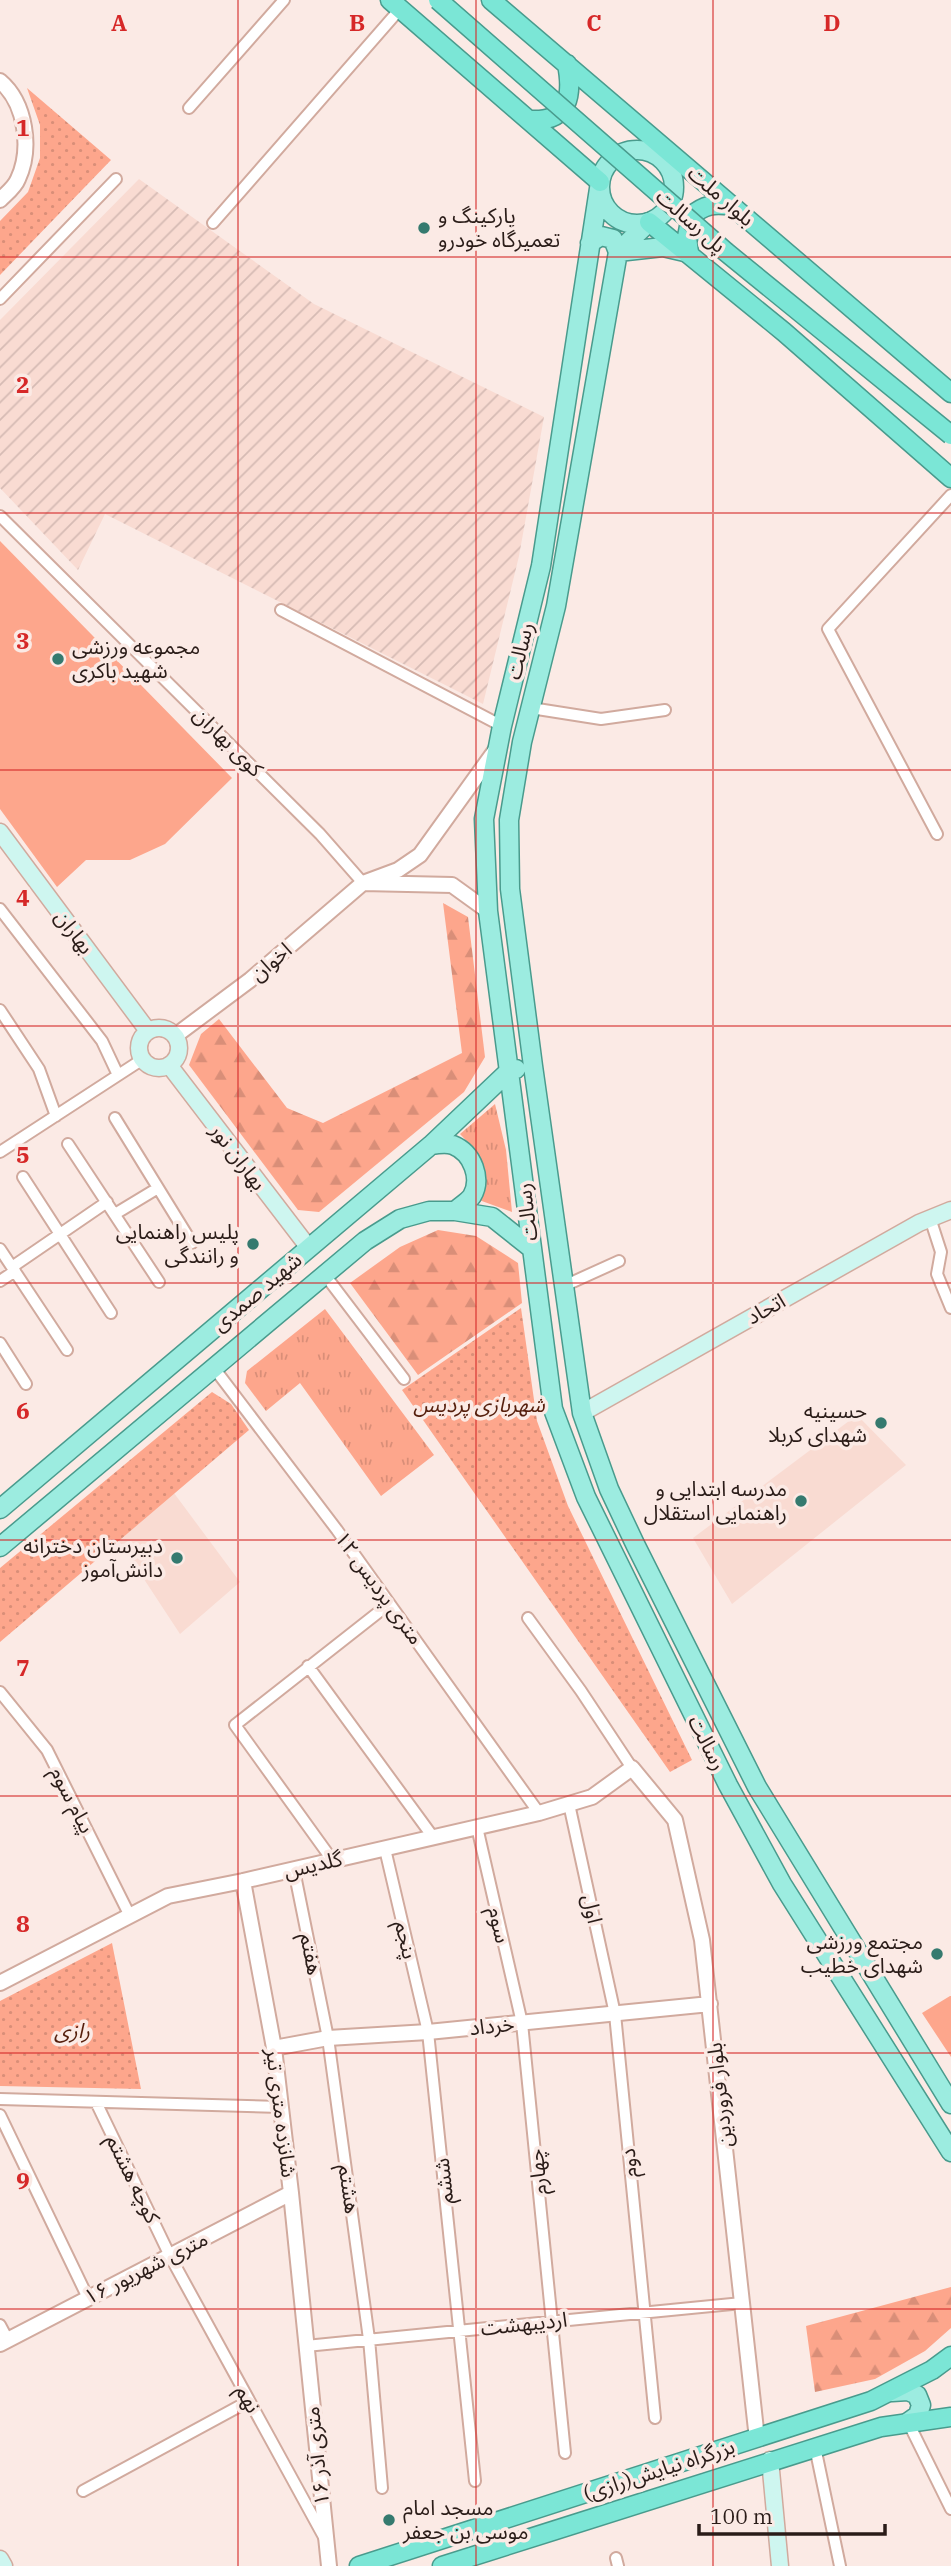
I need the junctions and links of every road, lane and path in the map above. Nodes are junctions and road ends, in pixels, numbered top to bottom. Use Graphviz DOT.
graph roads {
  1 [pos="284,0"];
  2 [pos="438,0"];
  3 [pos="491,0"];
  4 [pos="395,4"];
  5 [pos="567,64"];
  6 [pos="0,81"];
  7 [pos="189,108"];
  8 [pos="530,120"];
  9 [pos="641,128"];
  10 [pos="634,149"];
  11 [pos="688,168"];
  12 [pos="116,179"];
  13 [pos="600,182"];
  14 [pos="675,183"];
  15 [pos="0,200"];
  16 [pos="731,206"];
  17 [pos="649,222"];
  18 [pos="213,223"];
  19 [pos="590,243"];
  20 [pos="618,252"];
  21 [pos="690,253"];
  22 [pos="0,299"];
  23 [pos="951,393"];
  24 [pos="951,435"];
  25 [pos="951,478"];
  26 [pos="951,495"];
  27 [pos="0,516"];
  28 [pos="281,610"];
  29 [pos="531,708"];
  30 [pos="665,710"];
  31 [pos="502,726"];
  32 [pos="498,747"];
  33 [pos="0,832"];
  34 [pos="937,834"];
  35 [pos="363,883"];
  36 [pos="0,909"];
  37 [pos="488,911"];
  38 [pos="0,1010"];
  39 [pos="148,1031"];
  40 [pos="175,1036"];
  41 [pos="142,1059"];
  42 [pos="169,1065"];
  43 [pos="533,1066"];
  44 [pos="510,1070"];
  45 [pos="118,1075"];
  46 [pos="56,1116"];
  47 [pos="116,1118"];
  48 [pos="68,1144"];
  49 [pos="431,1145"];
  50 [pos="0,1152"];
  51 [pos="23,1177"];
  52 [pos="158,1188"];
  53 [pos="107,1202"];
  54 [pos="455,1210"];
  55 [pos="951,1210"];
  56 [pos="115,1214"];
  57 [pos="930,1218"];
  58 [pos="60,1234"];
  59 [pos="192,1243"];
  60 [pos="309,1248"];
  61 [pos="531,1248"];
  62 [pos="0,1249"];
  63 [pos="619,1261"];
  64 [pos="14,1269"];
  65 [pos="325,1275"];
  66 [pos="0,1281"];
  67 [pos="159,1282"];
  68 [pos="564,1286"];
  69 [pos="951,1308"];
  70 [pos="111,1313"];
  71 [pos="0,1343"];
  72 [pos="67,1350"];
  73 [pos="214,1368"];
  74 [pos="404,1379"];
  75 [pos="26,1384"];
  76 [pos="582,1413"];
  77 [pos="64,1454"];
  78 [pos="84,1477"];
  79 [pos="24,1488"];
  80 [pos="0,1509"];
  81 [pos="46,1509"];
  82 [pos="0,1547"];
  83 [pos="390,1604"];
  84 [pos="528,1618"];
  85 [pos="308,1666"];
  86 [pos="0,1692"];
  87 [pos="632,1768"];
  88 [pos="569,1804"];
  89 [pos="538,1813"];
  90 [pos="477,1827"];
  91 [pos="433,1837"];
  92 [pos="385,1849"];
  93 [pos="333,1861"];
  94 [pos="294,1870"];
  95 [pos="243,1881"];
  96 [pos="130,1916"];
  97 [pos="0,1983"];
  98 [pos="710,2004"];
  99 [pos="615,2014"];
  100 [pos="522,2023"];
  101 [pos="428,2032"];
  102 [pos="328,2038"];
  103 [pos="274,2048"];
  104 [pos="0,2099"];
  105 [pos="96,2102"];
  106 [pos="951,2103"];
  107 [pos="281,2108"];
  108 [pos="0,2115"];
  109 [pos="951,2152"];
  110 [pos="291,2193"];
  111 [pos="170,2256"];
  112 [pos="88,2298"];
  113 [pos="742,2302"];
  114 [pos="643,2312"];
  115 [pos="553,2321"];
  116 [pos="0,2325"];
  117 [pos="459,2330"];
  118 [pos="369,2339"];
  119 [pos="4,2342"];
  120 [pos="306,2346"];
  121 [pos="951,2356"];
  122 [pos="892,2392"];
  123 [pos="249,2401"];
  124 [pos="951,2417"];
  125 [pos="655,2418"];
  126 [pos="908,2422"];
  127 [pos="757,2439"];
  128 [pos="815,2447"];
  129 [pos="565,2453"];
  130 [pos="770,2460"];
  131 [pos="475,2481"];
  132 [pos="382,2488"];
  133 [pos="83,2491"];
  134 [pos="951,2509"];
  135 [pos="326,2542"];
  136 [pos="0,2559"];
  137 [pos="4,2566"];
  138 [pos="329,2566"];
  139 [pos="359,2566"];
  140 [pos="442,2566"];
  141 [pos="780,2566"];
  142 [pos="840,2566"];
  1 -- 7 [label="street"];
  2 -- 24 [label="highway, پل رسالت, bridge"];
  3 -- 5 [label="highway, بلوار ملت"];
  4 -- 8 [label="highway"];
  4 -- 18 [label="street"];
  5 -- 8 [label="highway"];
  5 -- 9 [label="highway, بلوار ملت"];
  6 -- 15 [label="street"];
  8 -- 13 [label="highway"];
  9 -- 10 [label="main road"];
  9 -- 11 [label="highway, بلوار ملت"];
  10 -- 13 [label="main road"];
  10 -- 14 [label="main road"];
  11 -- 14 [label="main road"];
  11 -- 16 [label="highway, بلوار ملت"];
  12 -- 22 [label="street"];
  13 -- 17 [label="main road"];
  13 -- 19 [label="main road, رسالت"];
  14 -- 17 [label="main road"];
  16 -- 21 [label="highway"];
  16 -- 23 [label="highway, بلوار ملت"];
  17 -- 20 [label="main road"];
  17 -- 21 [label="highway"];
  19 -- 20 [label="main road"];
  19 -- 31 [label="main road, رسالت"];
  20 -- 21 [label="main road"];
  20 -- 29 [label="main road, رسالت"];
  21 -- 25 [label="highway"];
  26 -- 34 [label="street"];
  27 -- 35 [label="street, کوی بهاران"];
  28 -- 31 [label="street"];
  29 -- 30 [label="street"];
  29 -- 43 [label="main road, رسالت"];
  31 -- 32 [label="main road, رسالت"];
  32 -- 35 [label="street"];
  32 -- 37 [label="main road, رسالت"];
  33 -- 39 [label="main road, بهاران"];
  35 -- 37 [label="street"];
  35 -- 40 [label="street, اخوان"];
  36 -- 45 [label="street"];
  37 -- 44 [label="main road, رسالت"];
  38 -- 46 [label="street"];
  39 -- 40 [label="main road"];
  39 -- 41 [label="main road"];
  40 -- 42 [label="main road"];
  41 -- 42 [label="main road"];
  41 -- 45 [label="street"];
  42 -- 60 [label="main road, بهاران نور"];
  43 -- 44 [label="main road"];
  43 -- 68 [label="main road, رسالت"];
  44 -- 49 [label="main road, شهید صمدی"];
  44 -- 61 [label="main road, رسالت"];
  45 -- 46 [label="street"];
  46 -- 50 [label="street"];
  47 -- 52 [label="street"];
  48 -- 53 [label="street"];
  49 -- 54 [label="main road"];
  49 -- 60 [label="main road, شهید صمدی"];
  51 -- 58 [label="street"];
  52 -- 56 [label="street"];
  52 -- 59 [label="street"];
  53 -- 56 [label="street"];
  53 -- 58 [label="street"];
  54 -- 61 [label="main road, شهید صمدی"];
  54 -- 65 [label="main road, شهید صمدی"];
  55 -- 57 [label="main road, اتحاد"];
  56 -- 67 [label="street"];
  57 -- 69 [label="street"];
  57 -- 76 [label="main road, اتحاد"];
  58 -- 64 [label="street"];
  58 -- 70 [label="street"];
  60 -- 77 [label="main road, شهید صمدی"];
  61 -- 109 [label="main road, رسالت"];
  62 -- 64 [label="street"];
  63 -- 68 [label="street"];
  64 -- 66 [label="street"];
  64 -- 72 [label="street"];
  65 -- 73 [label="main road, شهید صمدی"];
  65 -- 74 [label="street"];
  68 -- 76 [label="main road, رسالت"];
  71 -- 75 [label="street"];
  73 -- 78 [label="main road, شهید صمدی"];
  73 -- 83 [label="street, ۱۲ متری پردیس"];
  76 -- 106 [label="main road, رسالت"];
  77 -- 78 [label="main road"];
  77 -- 79 [label="main road, شهید صمدی"];
  78 -- 81 [label="main road, شهید صمدی"];
  79 -- 80 [label="main road, شهید صمدی"];
  79 -- 81 [label="main road"];
  81 -- 82 [label="main road, شهید صمدی"];
  83 -- 85 [label="street"];
  83 -- 89 [label="street, ۱۲ متری پردیس"];
  84 -- 87 [label="street"];
  85 -- 91 [label="street"];
  85 -- 93 [label="street"];
  86 -- 96 [label="street, پیام سوم"];
  87 -- 88 [label="street, گلدیس"];
  87 -- 98 [label="street, بلوار فروردین"];
  88 -- 89 [label="street, گلدیس"];
  88 -- 99 [label="street, اول"];
  89 -- 90 [label="street, گلدیس"];
  90 -- 91 [label="street, گلدیس"];
  90 -- 100 [label="street, سوم"];
  91 -- 92 [label="street, گلدیس"];
  92 -- 93 [label="street, گلدیس"];
  92 -- 101 [label="street, پنجم"];
  93 -- 94 [label="street, گلدیس"];
  94 -- 95 [label="street, گلدیس"];
  94 -- 102 [label="street, هفتم"];
  95 -- 96 [label="street, گلدیس"];
  95 -- 103 [label="street, شانزده متری تیر"];
  96 -- 97 [label="street, گلدیس"];
  98 -- 99 [label="street, خرداد"];
  98 -- 113 [label="street, بلوار فروردین"];
  99 -- 100 [label="street, خرداد"];
  99 -- 114 [label="street, دوم"];
  100 -- 101 [label="street, خرداد"];
  100 -- 115 [label="street, چهارم"];
  101 -- 102 [label="street, خرداد"];
  101 -- 117 [label="street, ششم"];
  102 -- 103 [label="street, خرداد"];
  102 -- 118 [label="street, هشتم"];
  103 -- 107 [label="street, شانزده متری تیر"];
  104 -- 105 [label="street"];
  105 -- 107 [label="street"];
  105 -- 111 [label="street, کوچه هشتم"];
  107 -- 110 [label="street, شانزده متری تیر"];
  108 -- 112 [label="street"];
  110 -- 111 [label="street, ۱۶ متری شهریور"];
  110 -- 120 [label="street, شانزده متری تیر"];
  111 -- 112 [label="street, ۱۶ متری شهریور"];
  111 -- 123 [label="street, نهم"];
  112 -- 119 [label="street, ۱۶ متری شهریور"];
  113 -- 114 [label="street, اردیبهشت"];
  113 -- 127 [label="street, بلوار فروردین"];
  114 -- 115 [label="street, اردیبهشت"];
  114 -- 125 [label="street"];
  115 -- 117 [label="street, اردیبهشت"];
  115 -- 129 [label="street"];
  116 -- 119 [label="street"];
  117 -- 118 [label="street, اردیبهشت"];
  117 -- 131 [label="street"];
  118 -- 120 [label="street, اردیبهشت"];
  118 -- 132 [label="street"];
  120 -- 135 [label="street, ۱۶ متری آذر"];
  121 -- 122 [label="highway, بزرگراه نیایش(رازی)"];
  122 -- 126 [label="main road"];
  122 -- 127 [label="highway, بزرگراه نیایش(رازی)"];
  123 -- 133 [label="street"];
  123 -- 135 [label="street, نهم"];
  124 -- 126 [label="highway, بزرگراه نیایش(رازی)"];
  126 -- 128 [label="highway, بزرگراه نیایش(رازی)"];
  126 -- 134 [label="street"];
  127 -- 139 [label="highway, بزرگراه نیایش(رازی)"];
  128 -- 130 [label="highway, بزرگراه نیایش(رازی)"];
  128 -- 142 [label="street"];
  130 -- 140 [label="highway, بزرگراه نیایش(رازی)"];
  130 -- 141 [label="main road"];
  135 -- 138 [label="street, ۱۶ متری آذر"];
  136 -- 137 [label="main road"];
}
